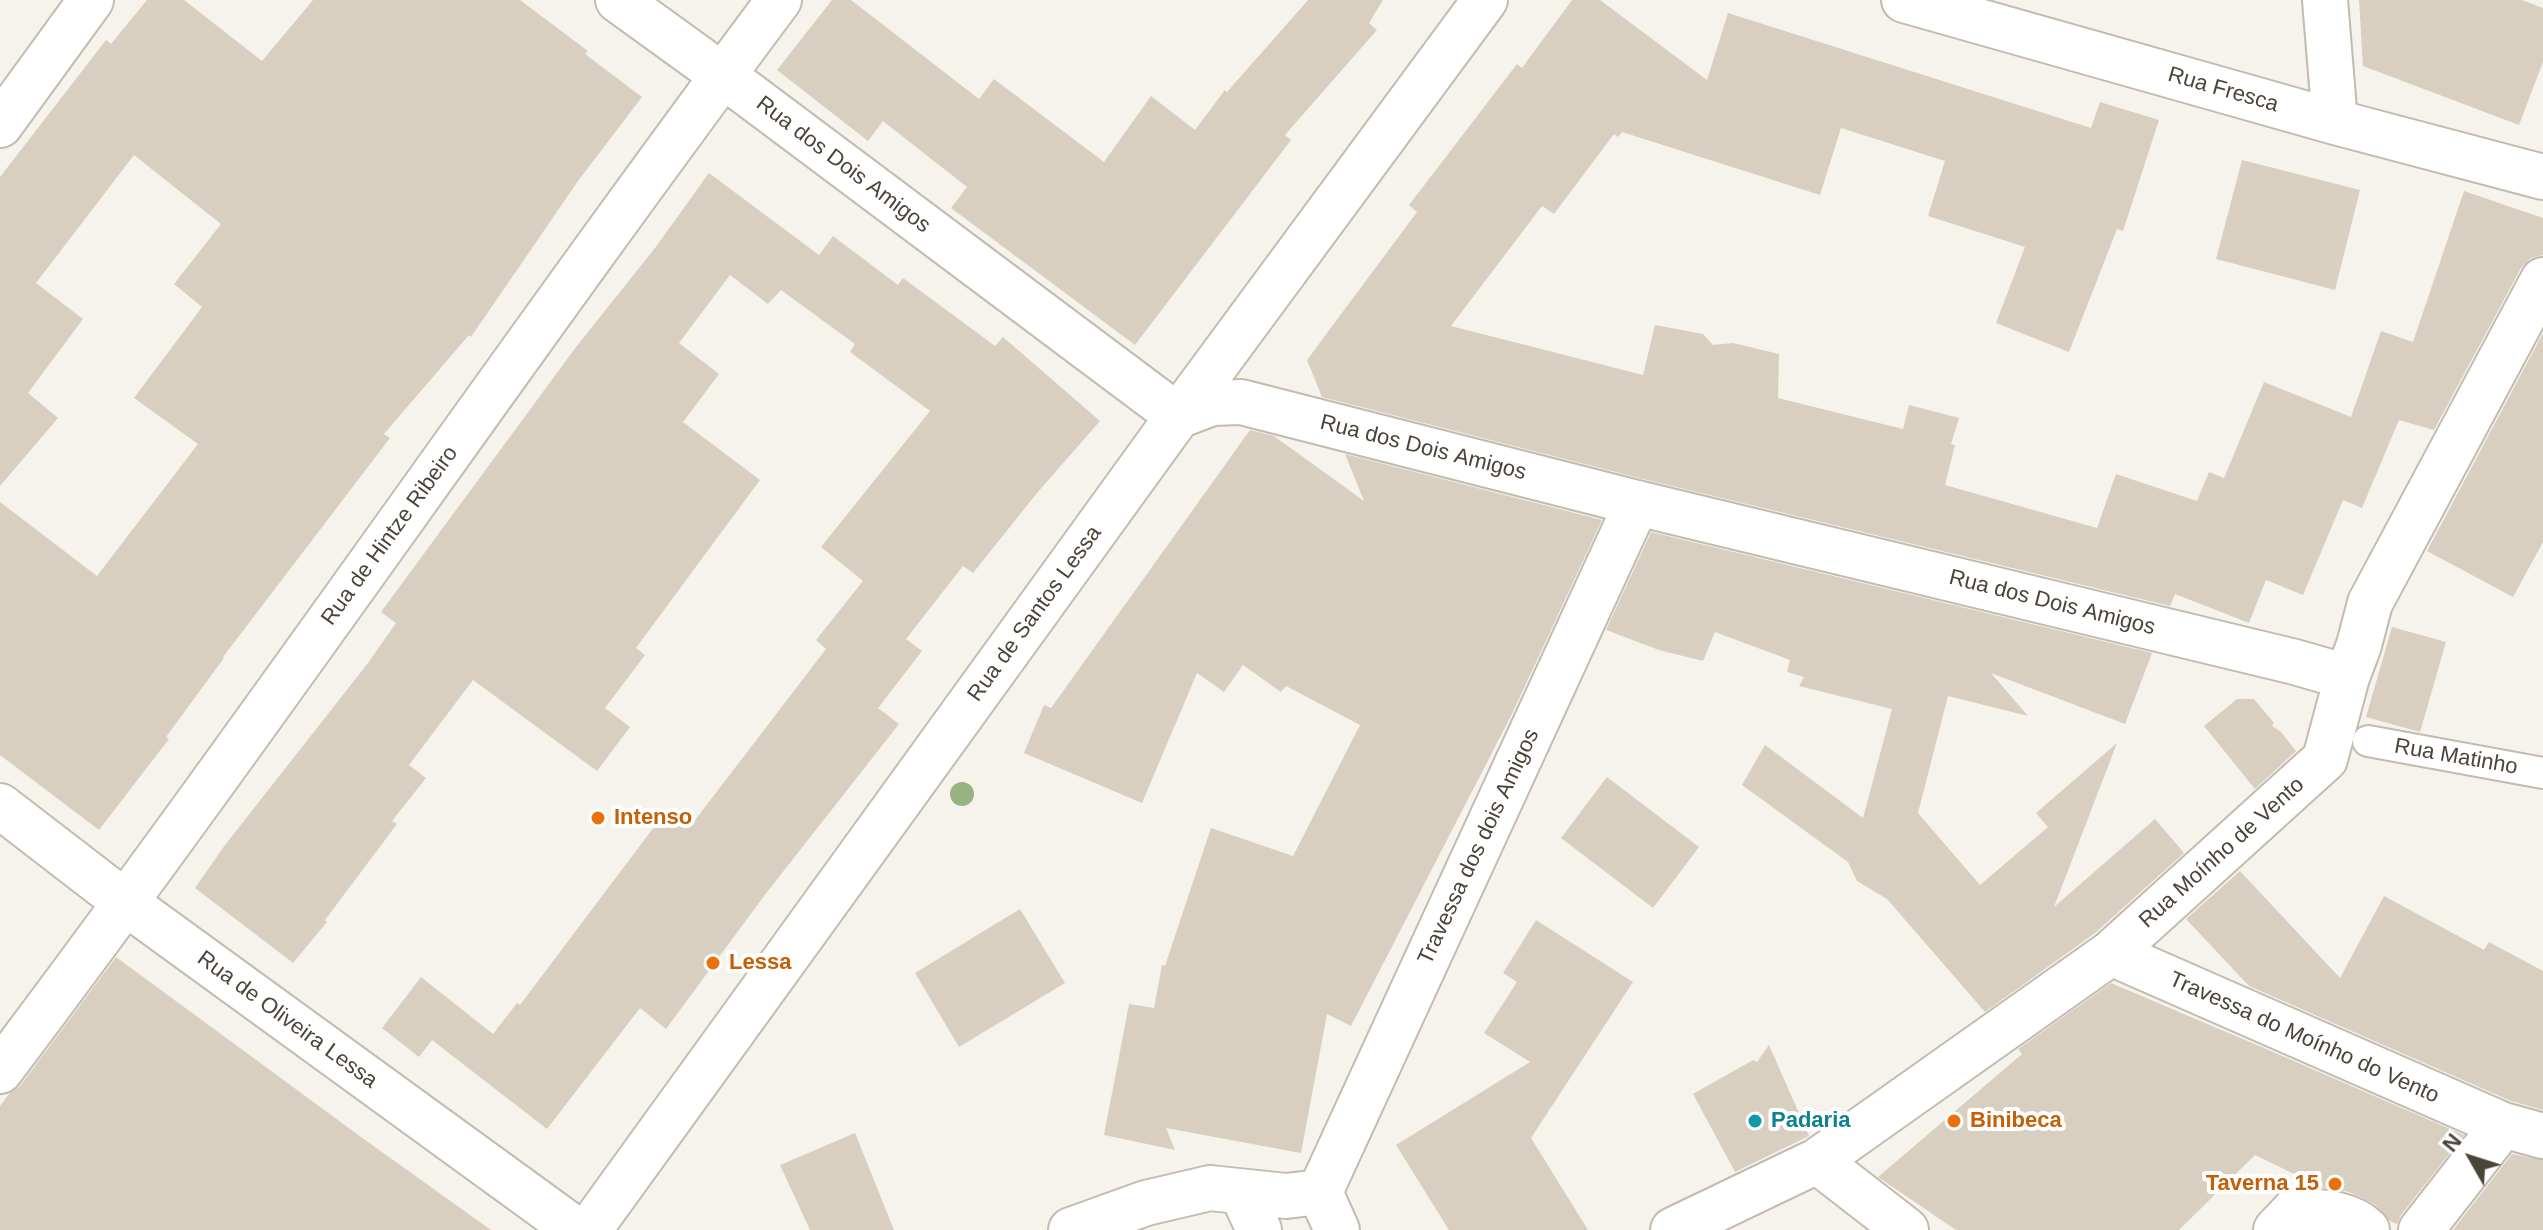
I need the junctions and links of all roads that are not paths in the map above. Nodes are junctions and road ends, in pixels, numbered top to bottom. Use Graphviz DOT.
graph roads {
  1 [pos="91,0"];
  2 [pos="618,0"];
  3 [pos="779,0"];
  4 [pos="1485,0"];
  5 [pos="1904,0"];
  6 [pos="2325,0"];
  7 [pos="723,75"];
  8 [pos="2335,122"];
  9 [pos="0,125"];
  10 [pos="2543,177"];
  11 [pos="2543,280"];
  12 [pos="1178,416"];
  13 [pos="1637,503"];
  14 [pos="2347,677"];
  15 [pos="2368,741"];
  16 [pos="2543,773"];
  17 [pos="0,806"];
  18 [pos="126,903"];
  19 [pos="2111,953"];
  20 [pos="0,1071"];
  21 [pos="2523,1131"];
  22 [pos="1817,1161"];
  23 [pos="1250,1211"];
  24 [pos="1329,1211"];
  25 [pos="576,1230"];
  26 [pos="589,1230"];
  27 [pos="1071,1230"];
  28 [pos="1673,1230"];
  29 [pos="1906,1230"];
  30 [pos="2276,1230"];
  31 [pos="2367,1230"];
  32 [pos="2421,1230"];
  1 -- 9 [label="street"];
  2 -- 7 [label="street, Rua dos Dois Amigos"];
  3 -- 7 [label="street, Rua de Hintze Ribeiro"];
  4 -- 12 [label="street, Rua de Santos Lessa"];
  5 -- 8 [label="street, Rua Fresca"];
  6 -- 8 [label="street"];
  7 -- 12 [label="street, Rua dos Dois Amigos"];
  7 -- 18 [label="street, Rua de Hintze Ribeiro"];
  8 -- 10 [label="street, Rua Fresca"];
  11 -- 14 [label="street, Rua Moínho de Vento"];
  12 -- 13 [label="street, Rua dos Dois Amigos"];
  12 -- 26 [label="street, Rua de Santos Lessa"];
  13 -- 14 [label="street, Rua dos Dois Amigos"];
  13 -- 24 [label="street, Travessa dos dois Amigos"];
  14 -- 19 [label="street, Rua Moínho de Vento"];
  15 -- 16 [label="lane, Rua Matinho"];
  17 -- 18 [label="street, Rua de Oliveira Lessa"];
  18 -- 20 [label="street, Rua de Hintze Ribeiro"];
  18 -- 25 [label="street, Rua de Oliveira Lessa"];
  19 -- 21 [label="street, Travessa do Moínho do Vento"];
  19 -- 22 [label="street, Rua Moínho de Vento"];
  21 -- 32 [label="street"];
  22 -- 28 [label="street, Rua Moínho de Vento"];
  22 -- 29 [label="street"];
  23 -- 24 [label="street, Travessa dos dois Amigos"];
  23 -- 27 [label="street, Travessa dos dois Amigos"];
  30 -- 31 [label="street"];
}
